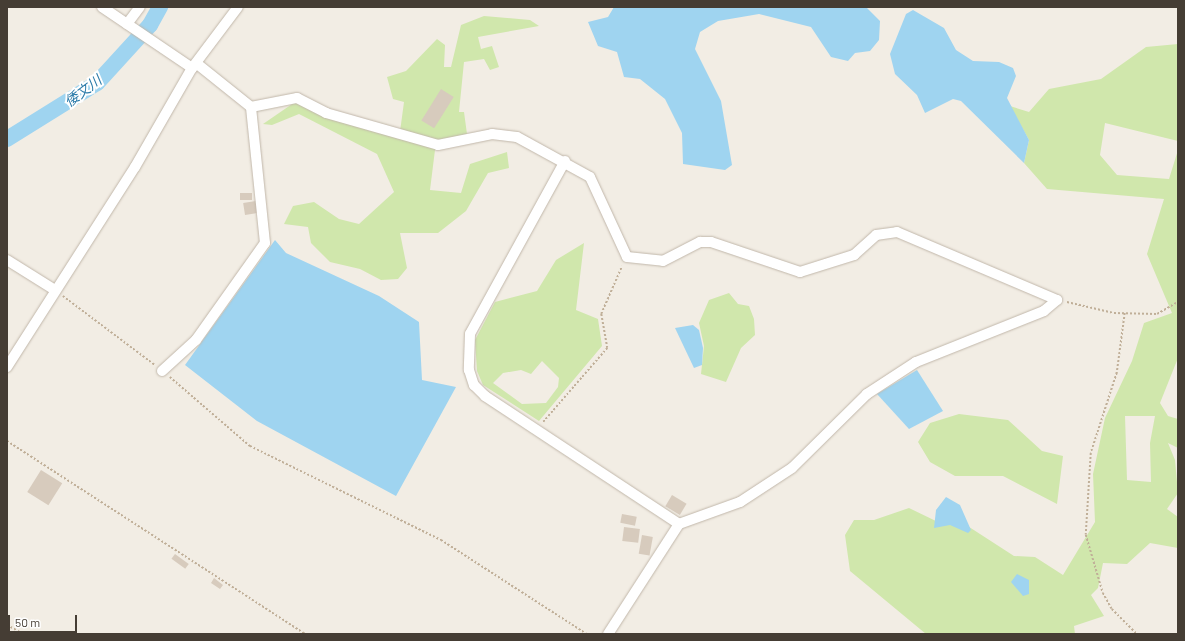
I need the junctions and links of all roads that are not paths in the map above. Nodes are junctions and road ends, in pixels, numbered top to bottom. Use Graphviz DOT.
graph roads {
  1 [pos="102,7"];
  2 [pos="140,7"];
  3 [pos="238,7"];
  4 [pos="129,25"];
  5 [pos="194,66"];
  6 [pos="251,107"];
  7 [pos="565,161"];
  8 [pos="7,260"];
  9 [pos="54,290"];
  10 [pos="7,367"];
  11 [pos="162,371"];
  12 [pos="679,524"];
  13 [pos="608,634"];
  1 -- 4 [label="street"];
  2 -- 4 [label="street"];
  3 -- 5 [label="street"];
  4 -- 5 [label="street"];
  5 -- 6 [label="street"];
  5 -- 9 [label="street"];
  6 -- 7 [label="street"];
  6 -- 11 [label="street"];
  7 -- 12 [label="street"];
  7 -- 12 [label="street"];
  8 -- 9 [label="street"];
  9 -- 10 [label="street"];
  12 -- 13 [label="street"];
}
